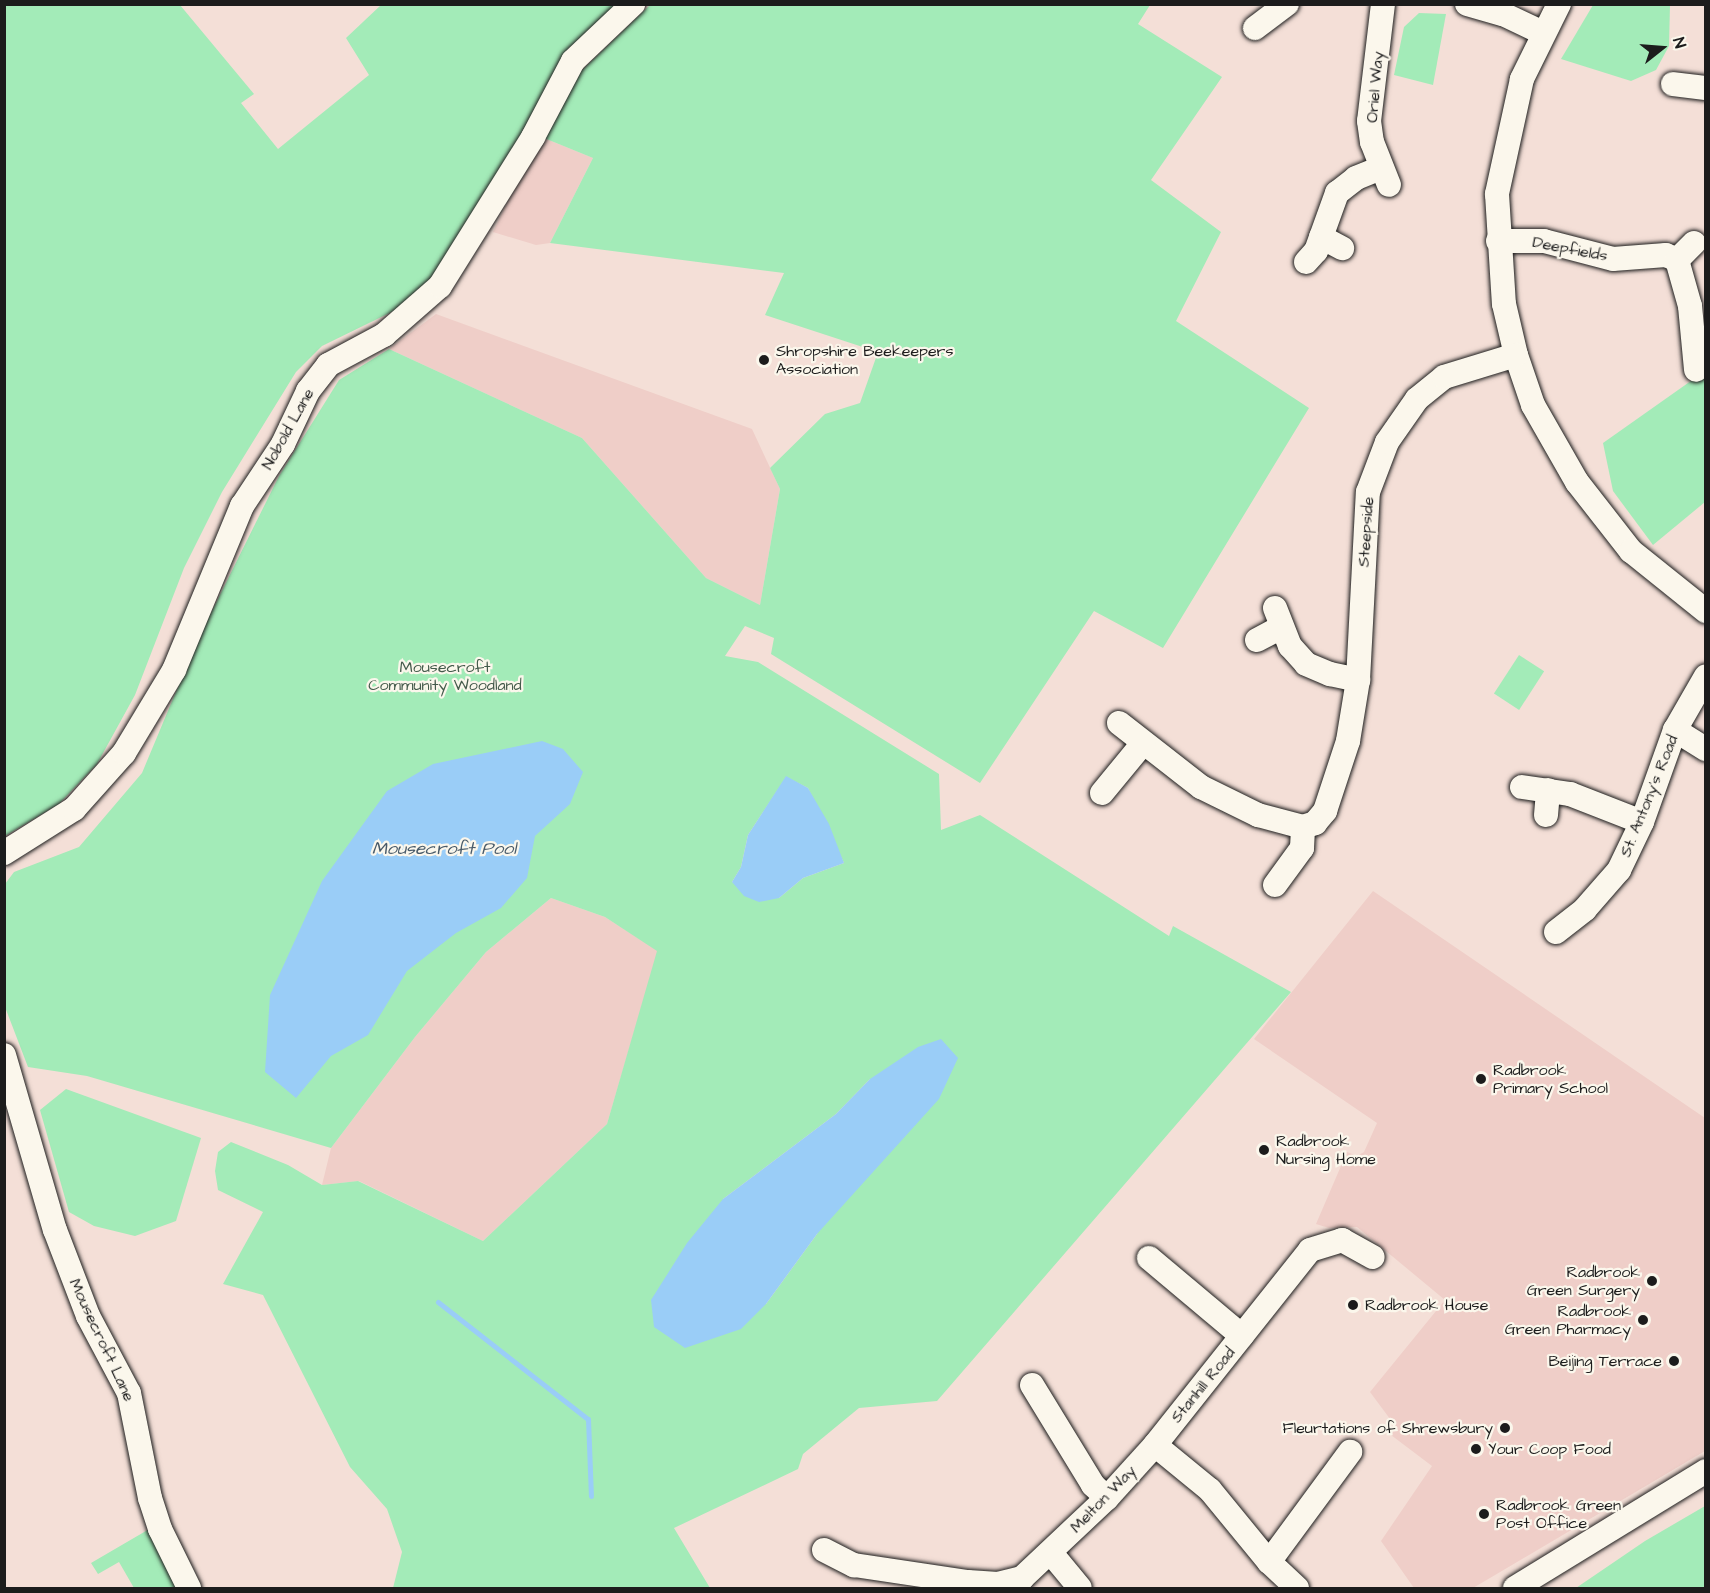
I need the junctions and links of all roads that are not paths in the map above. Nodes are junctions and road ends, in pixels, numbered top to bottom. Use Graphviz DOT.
graph roads {
  1 [pos="633,4"];
  2 [pos="1287,4"];
  3 [pos="1383,4"];
  4 [pos="1467,4"];
  5 [pos="1559,4"];
  6 [pos="1255,28"];
  7 [pos="1542,33"];
  8 [pos="1673,84"];
  9 [pos="1706,88"];
  10 [pos="1498,241"];
  11 [pos="1306,262"];
  12 [pos="1516,355"];
  13 [pos="1698,357"];
  14 [pos="1706,611"];
  15 [pos="1257,640"];
  16 [pos="1706,676"];
  17 [pos="1358,680"];
  18 [pos="1119,723"];
  19 [pos="1675,730"];
  20 [pos="1143,743"];
  21 [pos="1706,749"];
  22 [pos="1522,787"];
  23 [pos="1548,790"];
  24 [pos="1102,793"];
  25 [pos="1546,815"];
  26 [pos="1642,822"];
  27 [pos="1303,827"];
  28 [pos="4,853"];
  29 [pos="1275,885"];
  30 [pos="1556,932"];
  31 [pos="4,1055"];
  32 [pos="1373,1257"];
  33 [pos="1149,1258"];
  34 [pos="1242,1336"];
  35 [pos="1032,1385"];
  36 [pos="1155,1445"];
  37 [pos="1350,1452"];
  38 [pos="1706,1470"];
  39 [pos="1107,1498"];
  40 [pos="824,1550"];
  41 [pos="1051,1553"];
  42 [pos="1269,1562"];
  43 [pos="189,1588"];
  44 [pos="1080,1588"];
  45 [pos="1298,1588"];
  46 [pos="1515,1588"];
  1 -- 28 [label="street, Nobold Lane"];
  2 -- 6 [label="street"];
  3 -- 11 [label="street, Oriel Way"];
  4 -- 7 [label="street"];
  5 -- 7 [label="street"];
  7 -- 10 [label="street"];
  8 -- 9 [label="street"];
  10 -- 12 [label="street"];
  10 -- 13 [label="street, Deepfields"];
  12 -- 14 [label="street"];
  12 -- 17 [label="street, Steepside"];
  15 -- 17 [label="street"];
  16 -- 19 [label="street, St. Antony's Road"];
  17 -- 27 [label="street, Steepside"];
  18 -- 20 [label="street"];
  19 -- 21 [label="street"];
  19 -- 26 [label="street, St. Antony's Road"];
  20 -- 24 [label="street"];
  20 -- 27 [label="street"];
  22 -- 23 [label="street"];
  23 -- 25 [label="street"];
  23 -- 26 [label="street"];
  26 -- 30 [label="street, St. Antony's Road"];
  27 -- 29 [label="street"];
  31 -- 43 [label="street, Mousecroft Lane"];
  32 -- 34 [label="street, Stanhill Road"];
  33 -- 34 [label="street"];
  34 -- 36 [label="street, Stanhill Road"];
  35 -- 39 [label="street"];
  36 -- 39 [label="street, Melton Way"];
  36 -- 42 [label="street"];
  37 -- 42 [label="street"];
  38 -- 46 [label="street"];
  39 -- 41 [label="street, Melton Way"];
  40 -- 41 [label="street, Melton Way"];
  41 -- 44 [label="street"];
  42 -- 45 [label="street"];
}
